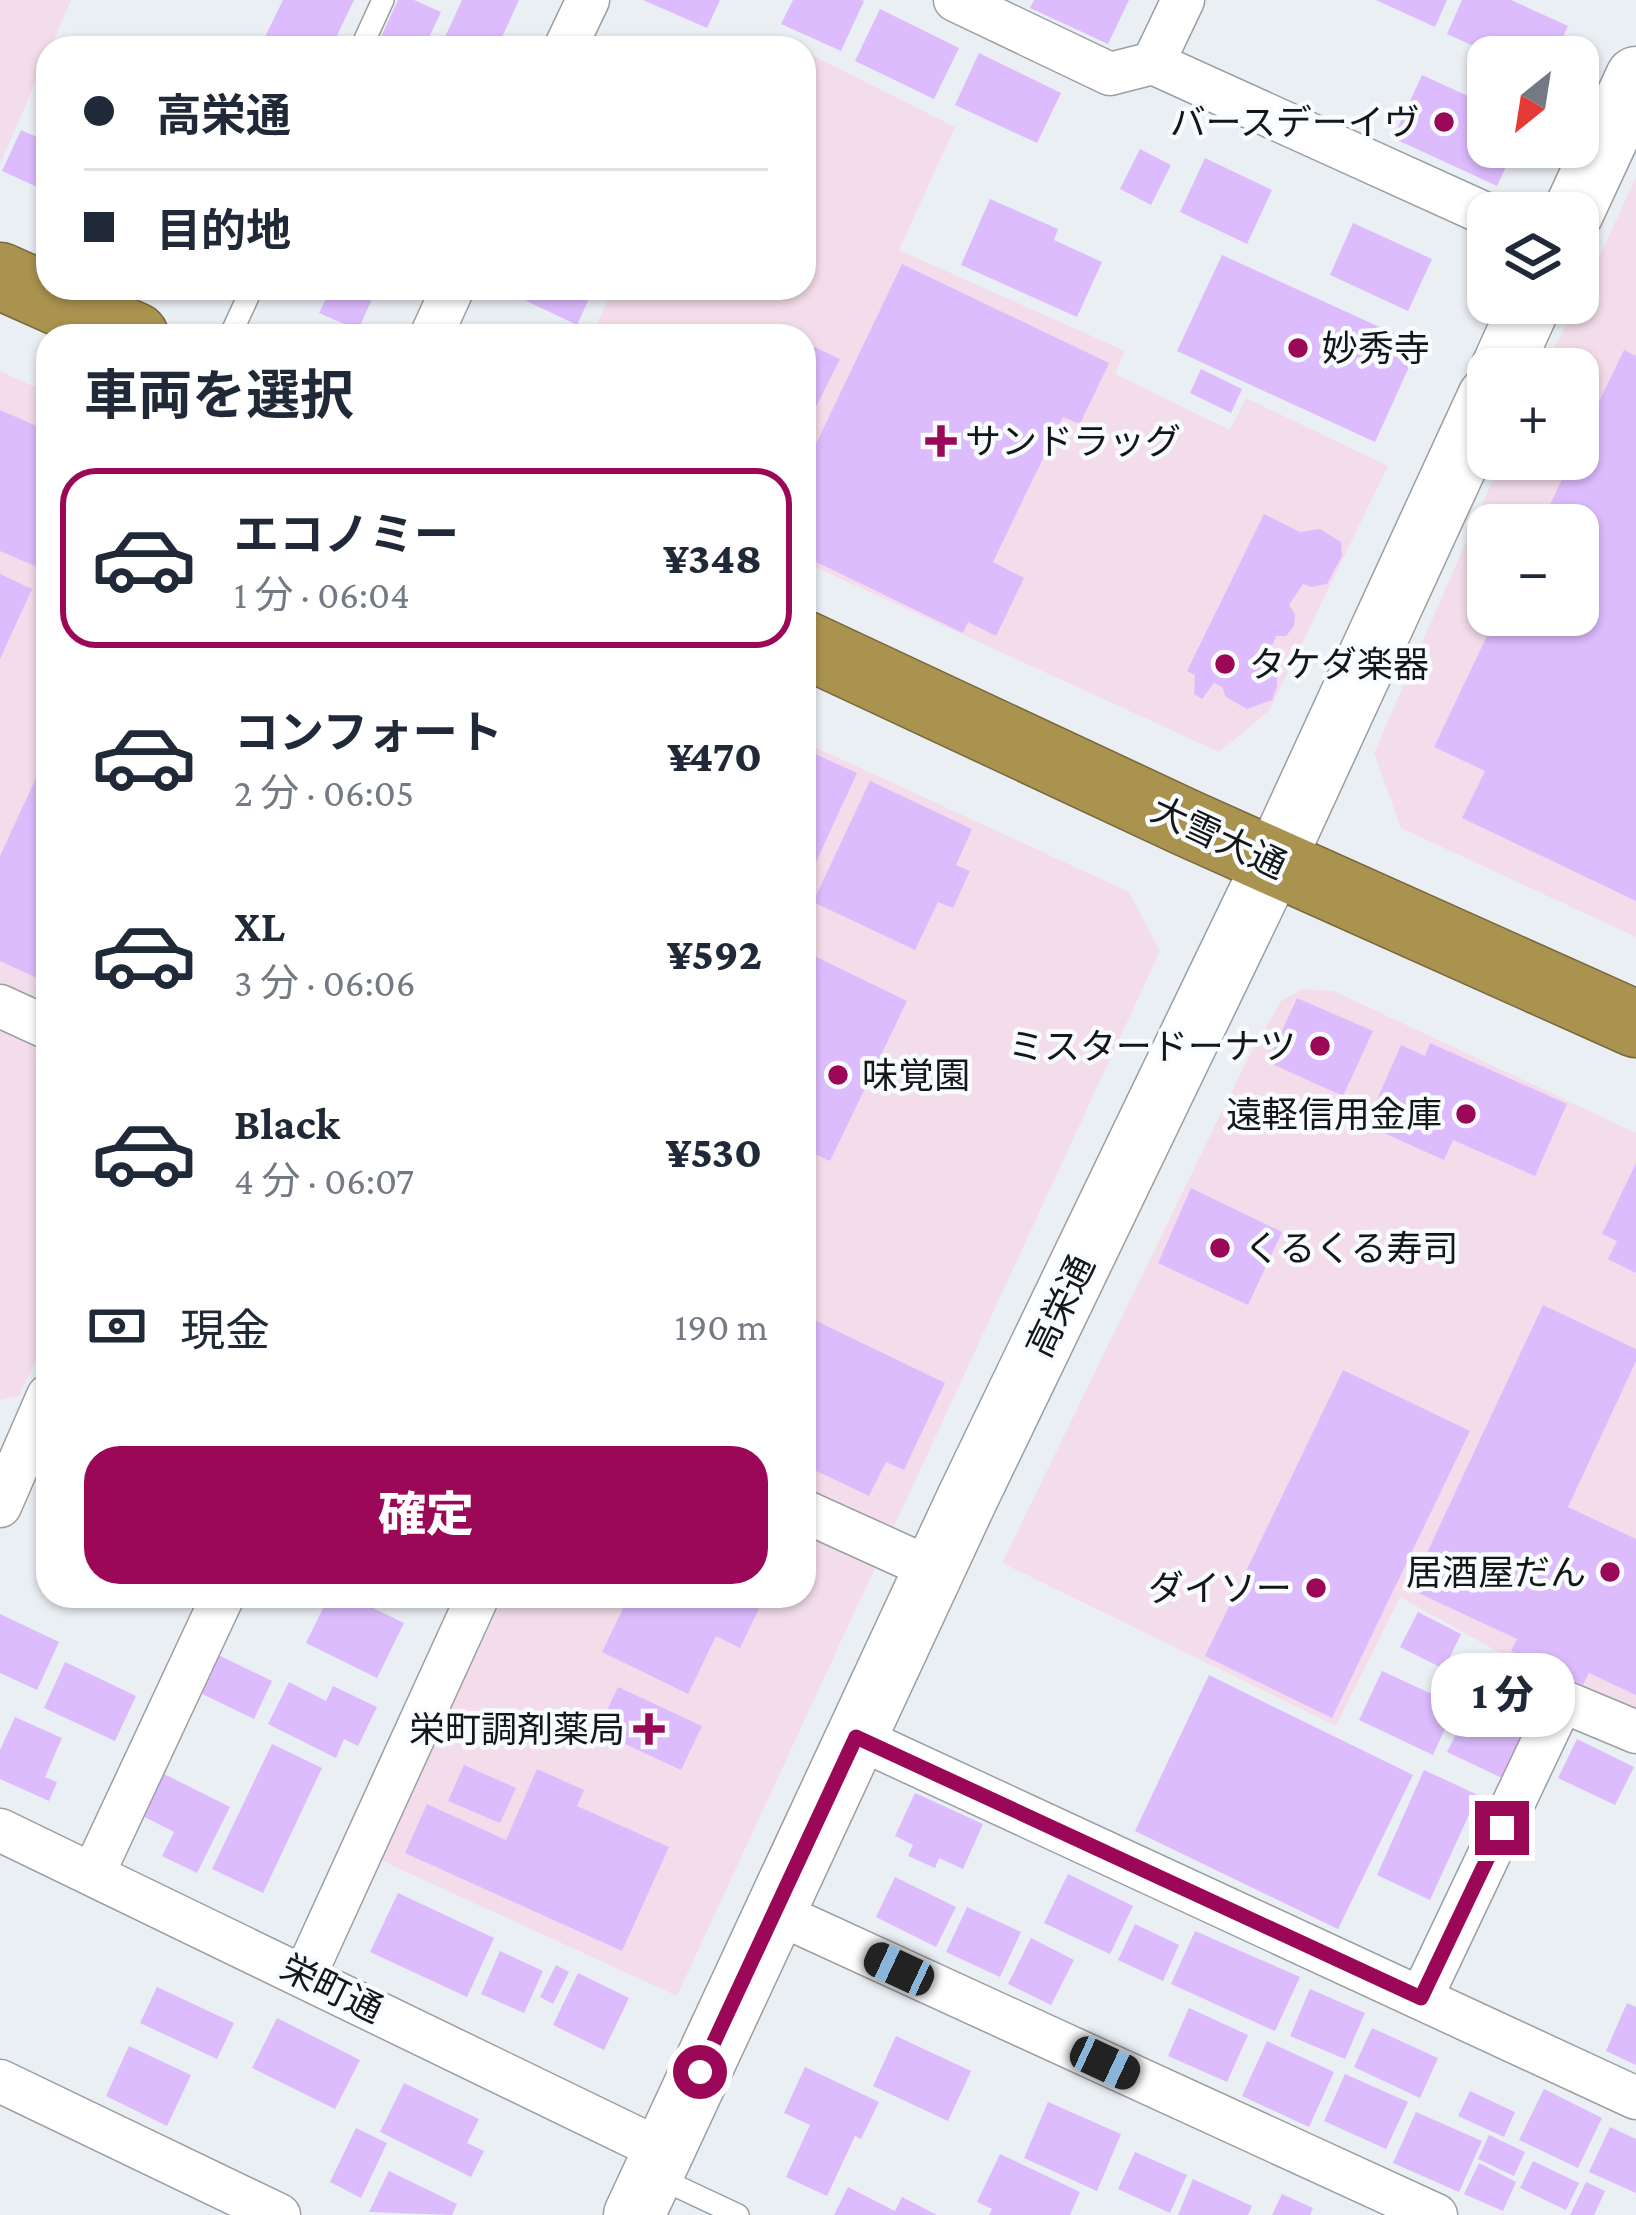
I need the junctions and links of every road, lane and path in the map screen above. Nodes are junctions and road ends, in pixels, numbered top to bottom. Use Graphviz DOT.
graph roads {
  1 [pos="383,0"];
  2 [pos="588,0"];
  3 [pos="956,0"];
  4 [pos="1184,0"];
  5 [pos="366,36"];
  6 [pos="572,36"];
  7 [pos="1153,63"];
  8 [pos="1636,76"];
  9 [pos="1583,192"];
  10 [pos="1467,205"];
  11 [pos="0,276"];
  12 [pos="36,292"];
  13 [pos="54,300"];
  14 [pos="108,324"];
  15 [pos="1467,444"];
  16 [pos="816,650"];
  17 [pos="1274,862"];
  18 [pos="0,1006"];
  19 [pos="36,1022"];
  20 [pos="1636,1024"];
  21 [pos="36,1409"];
  22 [pos="14,1434"];
  23 [pos="0,1506"];
  24 [pos="816,1516"];
  25 [pos="934,1570"];
  26 [pos="217,1608"];
  27 [pos="473,1608"];
  28 [pos="1636,1732"];
  29 [pos="856,1737"];
  30 [pos="0,1830"];
  31 [pos="94,1872"];
  32 [pos="775,1912"];
  33 [pos="305,1975"];
  34 [pos="1421,1998"];
  35 [pos="0,2081"];
  36 [pos="1636,2098"];
  37 [pos="650,2180"];
  38 [pos="279,2215"];
  39 [pos="738,2215"];
  40 [pos="1436,2215"];
  1 -- 5 [label="lane"];
  2 -- 6 [label="street"];
  3 -- 7 [label="street"];
  4 -- 7 [label="street"];
  7 -- 10 [label="street"];
  8 -- 9 [label="street"];
  11 -- 12 [label="highway"];
  13 -- 14 [label="highway"];
  15 -- 17 [label="street, 高栄通"];
  16 -- 17 [label="highway, 大雪大通"];
  17 -- 20 [label="highway, 大雪大通"];
  17 -- 25 [label="street, 高栄通"];
  18 -- 19 [label="street"];
  21 -- 22 [label="street"];
  22 -- 23 [label="street"];
  24 -- 25 [label="street"];
  25 -- 29 [label="street, 高栄通"];
  26 -- 31 [label="street"];
  27 -- 33 [label="street"];
  28 -- 34 [label="street"];
  29 -- 32 [label="street, 高栄通"];
  29 -- 34 [label="street"];
  30 -- 31 [label="street, 栄町通"];
  31 -- 33 [label="street, 栄町通"];
  32 -- 37 [label="street, 高栄通"];
  32 -- 40 [label="street"];
  33 -- 37 [label="street, 栄町通"];
  34 -- 36 [label="street"];
  35 -- 38 [label="street"];
  37 -- 39 [label="lane"];
}
